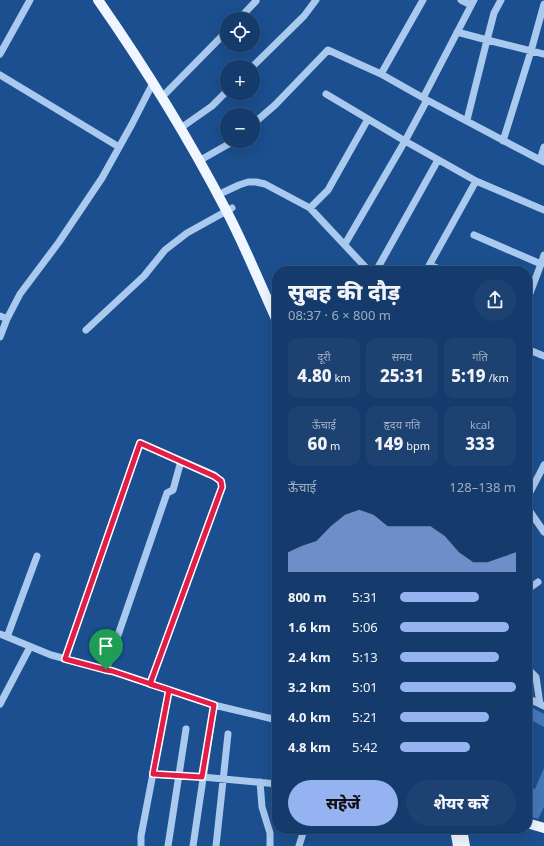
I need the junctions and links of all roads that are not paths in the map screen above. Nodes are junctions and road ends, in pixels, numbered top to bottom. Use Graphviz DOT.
graph roads {
  1 [pos="30,0"];
  2 [pos="98,0"];
  3 [pos="106,0"];
  4 [pos="316,0"];
  5 [pos="423,0"];
  6 [pos="461,0"];
  7 [pos="501,0"];
  8 [pos="256,1"];
  9 [pos="473,3"];
  10 [pos="544,4"];
  11 [pos="246,12"];
  12 [pos="457,32"];
  13 [pos="220,38"];
  14 [pos="487,40"];
  15 [pos="531,51"];
  16 [pos="0,54"];
  17 [pos="544,54"];
  18 [pos="259,60"];
  19 [pos="381,74"];
  20 [pos="0,75"];
  21 [pos="153,83"];
  22 [pos="166,93"];
  23 [pos="326,94"];
  24 [pos="220,98"];
  25 [pos="425,99"];
  26 [pos="260,118"];
  27 [pos="368,119"];
  28 [pos="467,120"];
  29 [pos="185,125"];
  30 [pos="405,141"];
  31 [pos="504,141"];
  32 [pos="119,147"];
  33 [pos="222,148"];
  34 [pos="544,148"];
  35 [pos="204,158"];
  36 [pos="438,160"];
  37 [pos="542,161"];
  38 [pos="476,181"];
  39 [pos="224,192"];
  40 [pos="310,208"];
  41 [pos="229,209"];
  42 [pos="544,210"];
  43 [pos="474,235"];
  44 [pos="345,244"];
  45 [pos="544,255"];
  46 [pos="541,264"];
  47 [pos="365,266"];
  48 [pos="379,266"];
  49 [pos="429,266"];
  50 [pos="541,273"];
  51 [pos="532,290"];
  52 [pos="272,294"];
  53 [pos="272,309"];
  54 [pos="4,318"];
  55 [pos="86,330"];
  56 [pos="0,337"];
  57 [pos="532,351"];
  58 [pos="544,356"];
  59 [pos="181,461"];
  60 [pos="544,465"];
  61 [pos="532,488"];
  62 [pos="532,514"];
  63 [pos="544,532"];
  64 [pos="37,556"];
  65 [pos="538,582"];
  66 [pos="532,586"];
  67 [pos="3,636"];
  68 [pos="30,647"];
  69 [pos="65,659"];
  70 [pos="106,670"];
  71 [pos="532,673"];
  72 [pos="150,684"];
  73 [pos="169,690"];
  74 [pos="532,700"];
  75 [pos="0,704"];
  76 [pos="214,705"];
  77 [pos="542,705"];
  78 [pos="272,719"];
  79 [pos="186,729"];
  80 [pos="228,734"];
  81 [pos="153,774"];
  82 [pos="179,776"];
  83 [pos="202,777"];
  84 [pos="223,780"];
  85 [pos="260,782"];
  86 [pos="272,783"];
  87 [pos="532,824"];
  88 [pos="544,828"];
  89 [pos="303,834"];
  90 [pos="456,834"];
  91 [pos="463,834"];
  92 [pos="141,846"];
  93 [pos="168,846"];
  94 [pos="193,846"];
  95 [pos="216,846"];
  96 [pos="270,846"];
  97 [pos="299,846"];
  98 [pos="458,846"];
  99 [pos="465,846"];
  1 -- 16 [label="street"];
  2 -- 21 [label="main road"];
  3 -- 22 [label="main road"];
  4 -- 18 [label="street"];
  5 -- 19 [label="street"];
  6 -- 9 [label="street"];
  7 -- 14 [label="street"];
  8 -- 11 [label="street"];
  9 -- 12 [label="street"];
  10 -- 15 [label="street"];
  12 -- 14 [label="street"];
  12 -- 25 [label="street"];
  13 -- 22 [label="street"];
  14 -- 15 [label="street"];
  14 -- 28 [label="street"];
  15 -- 17 [label="street"];
  15 -- 31 [label="street"];
  19 -- 25 [label="street"];
  19 -- 26 [label="street"];
  20 -- 32 [label="street"];
  21 -- 32 [label="street"];
  21 -- 41 [label="main road"];
  22 -- 29 [label="main road"];
  23 -- 27 [label="street"];
  24 -- 29 [label="street"];
  25 -- 28 [label="street"];
  25 -- 30 [label="street"];
  27 -- 30 [label="street"];
  27 -- 40 [label="street"];
  28 -- 31 [label="street"];
  29 -- 35 [label="main road"];
  30 -- 36 [label="street"];
  30 -- 44 [label="street"];
  31 -- 37 [label="street"];
  32 -- 54 [label="street"];
  33 -- 35 [label="street"];
  34 -- 37 [label="street"];
  35 -- 39 [label="main road"];
  36 -- 38 [label="street"];
  36 -- 48 [label="street"];
  38 -- 42 [label="street"];
  38 -- 49 [label="street"];
  39 -- 40 [label="street"];
  39 -- 41 [label="main road"];
  40 -- 44 [label="street"];
  41 -- 52 [label="main road"];
  41 -- 53 [label="main road"];
  41 -- 55 [label="street"];
  43 -- 46 [label="street"];
  44 -- 47 [label="street"];
  45 -- 46 [label="street"];
  46 -- 50 [label="street"];
  50 -- 51 [label="street"];
  54 -- 56 [label="street"];
  57 -- 58 [label="street"];
  59 -- 69 [label="street"];
  59 -- 70 [label="street"];
  59 -- 72 [label="street"];
  60 -- 61 [label="street"];
  62 -- 63 [label="street"];
  64 -- 67 [label="street"];
  65 -- 66 [label="street"];
  67 -- 68 [label="street"];
  68 -- 69 [label="street"];
  68 -- 75 [label="street"];
  69 -- 70 [label="street"];
  70 -- 72 [label="street"];
  71 -- 77 [label="street"];
  72 -- 73 [label="street"];
  73 -- 76 [label="street"];
  73 -- 81 [label="street"];
  74 -- 77 [label="street"];
  76 -- 78 [label="street"];
  76 -- 83 [label="street"];
  79 -- 82 [label="street"];
  80 -- 84 [label="street"];
  81 -- 82 [label="street"];
  81 -- 92 [label="street"];
  82 -- 83 [label="street"];
  82 -- 93 [label="street"];
  83 -- 84 [label="street"];
  83 -- 94 [label="street"];
  84 -- 85 [label="street"];
  84 -- 95 [label="street"];
  85 -- 86 [label="street"];
  85 -- 96 [label="street"];
  87 -- 88 [label="main road"];
  89 -- 97 [label="street"];
  90 -- 98 [label="main road"];
  91 -- 99 [label="main road"];
}
